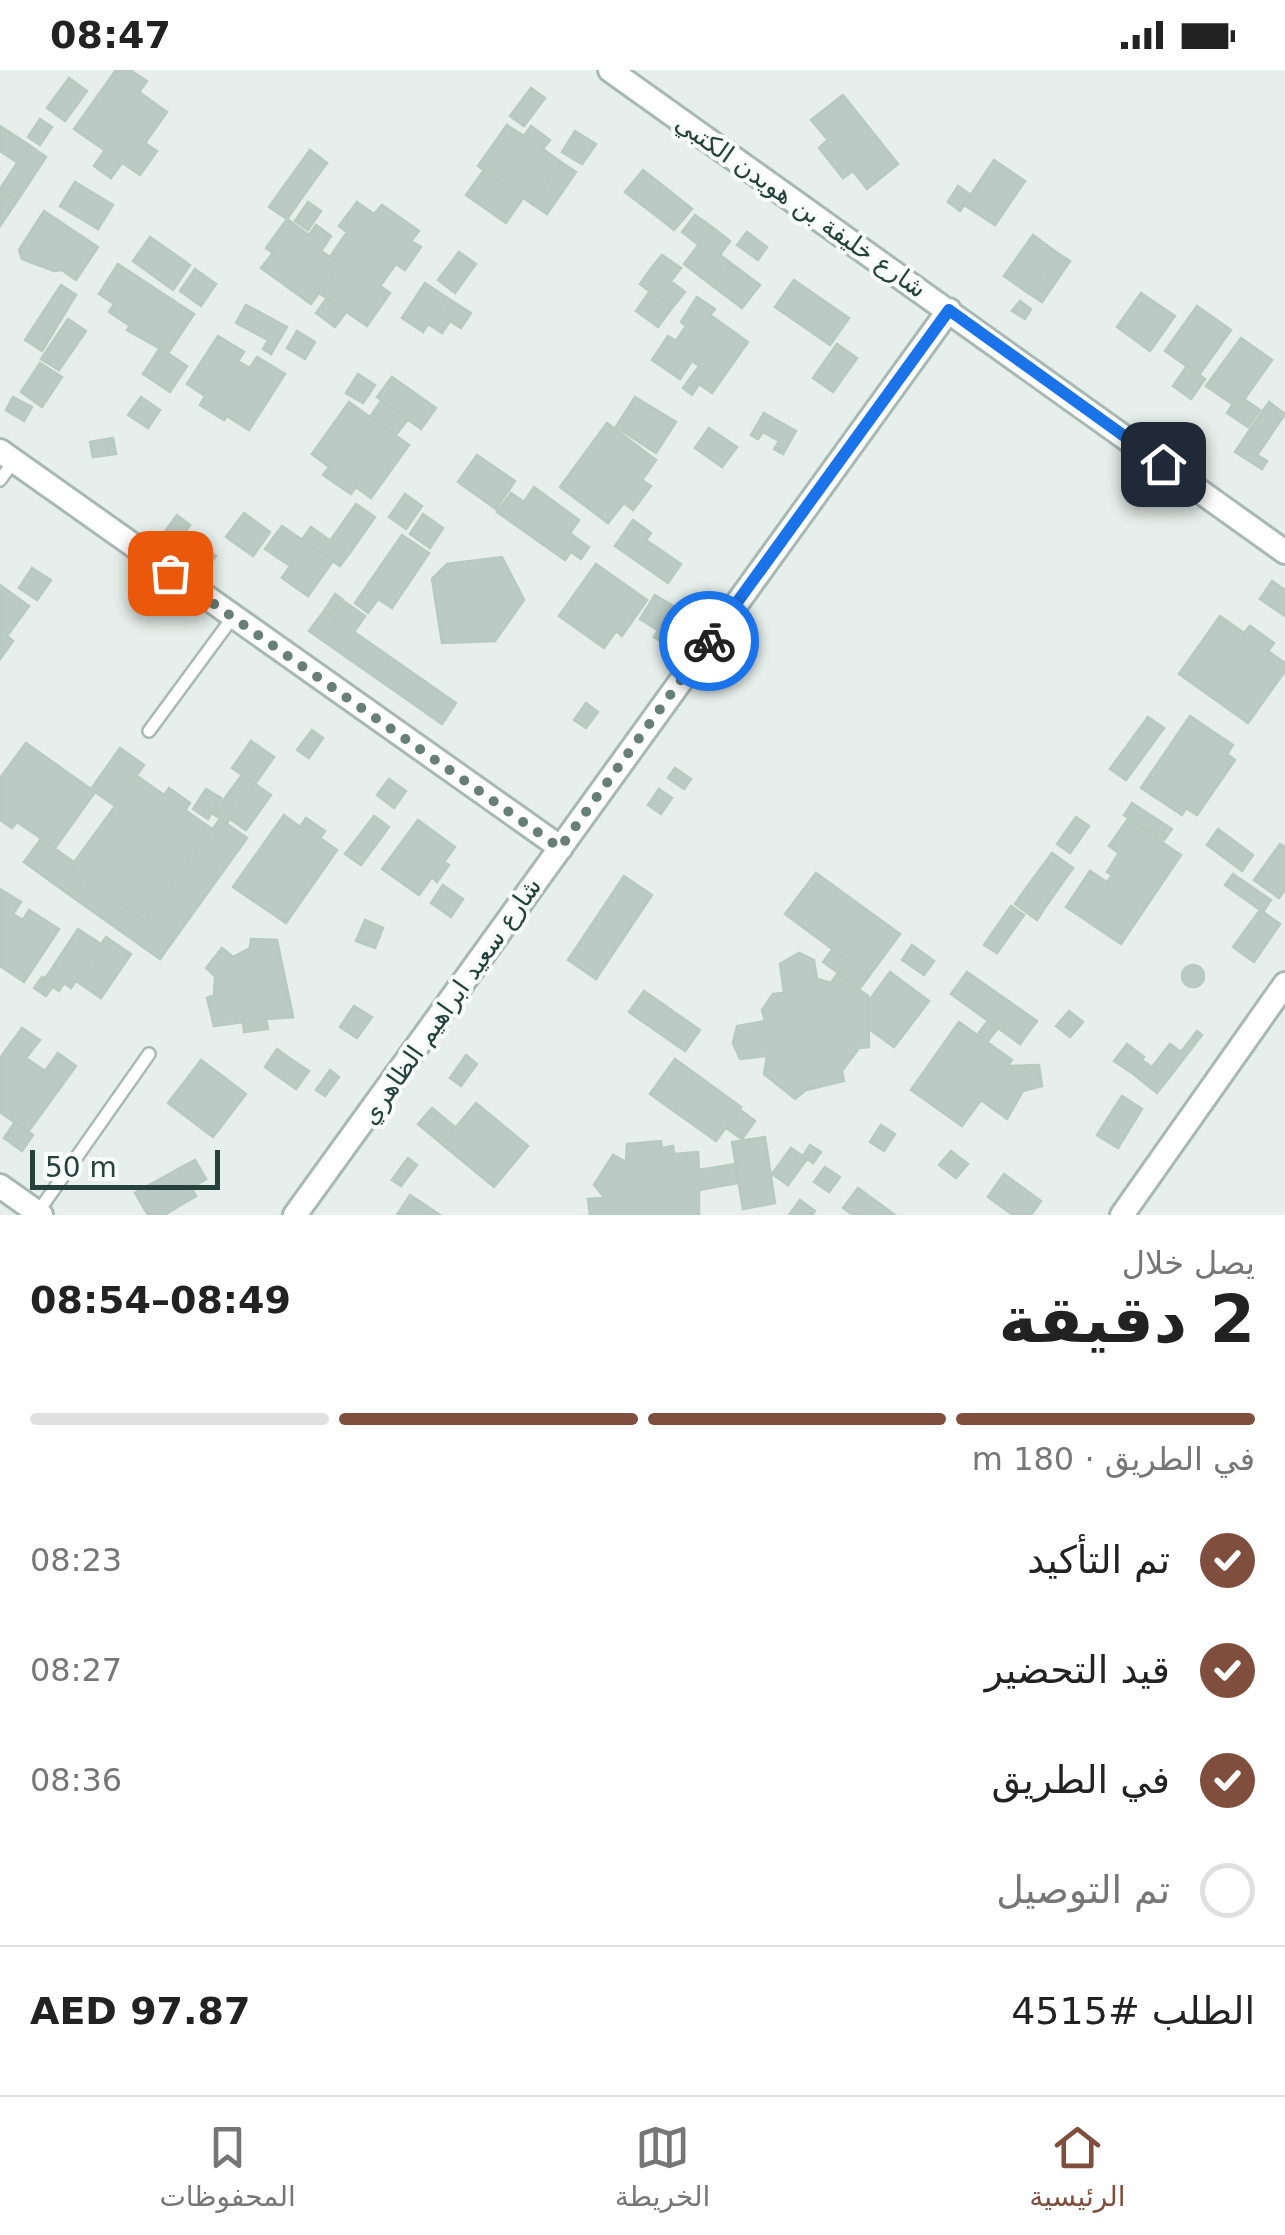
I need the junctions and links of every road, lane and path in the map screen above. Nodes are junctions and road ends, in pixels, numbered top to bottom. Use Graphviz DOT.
graph roads {
  1 [pos="610,70"];
  2 [pos="949,310"];
  3 [pos="4,464"];
  4 [pos="1285,552"];
  5 [pos="232,617"];
  6 [pos="149,731"];
  7 [pos="560,848"];
  8 [pos="1285,984"];
  9 [pos="149,1054"];
  10 [pos="0,1186"];
  11 [pos="300,1212"];
  12 [pos="40,1214"];
  13 [pos="1122,1215"];
  1 -- 2 [label="street, شارع خليفة بن هويدن الكتبي"];
  2 -- 4 [label="street, شارع خليفة بن هويدن الكتبي"];
  2 -- 7 [label="street, شارع سعيد ابراهيم الظاهري"];
  3 -- 5 [label="street"];
  5 -- 6 [label="lane"];
  5 -- 7 [label="street"];
  7 -- 11 [label="street, شارع سعيد ابراهيم الظاهري"];
  8 -- 13 [label="street"];
  9 -- 12 [label="lane"];
  10 -- 12 [label="street"];
}
